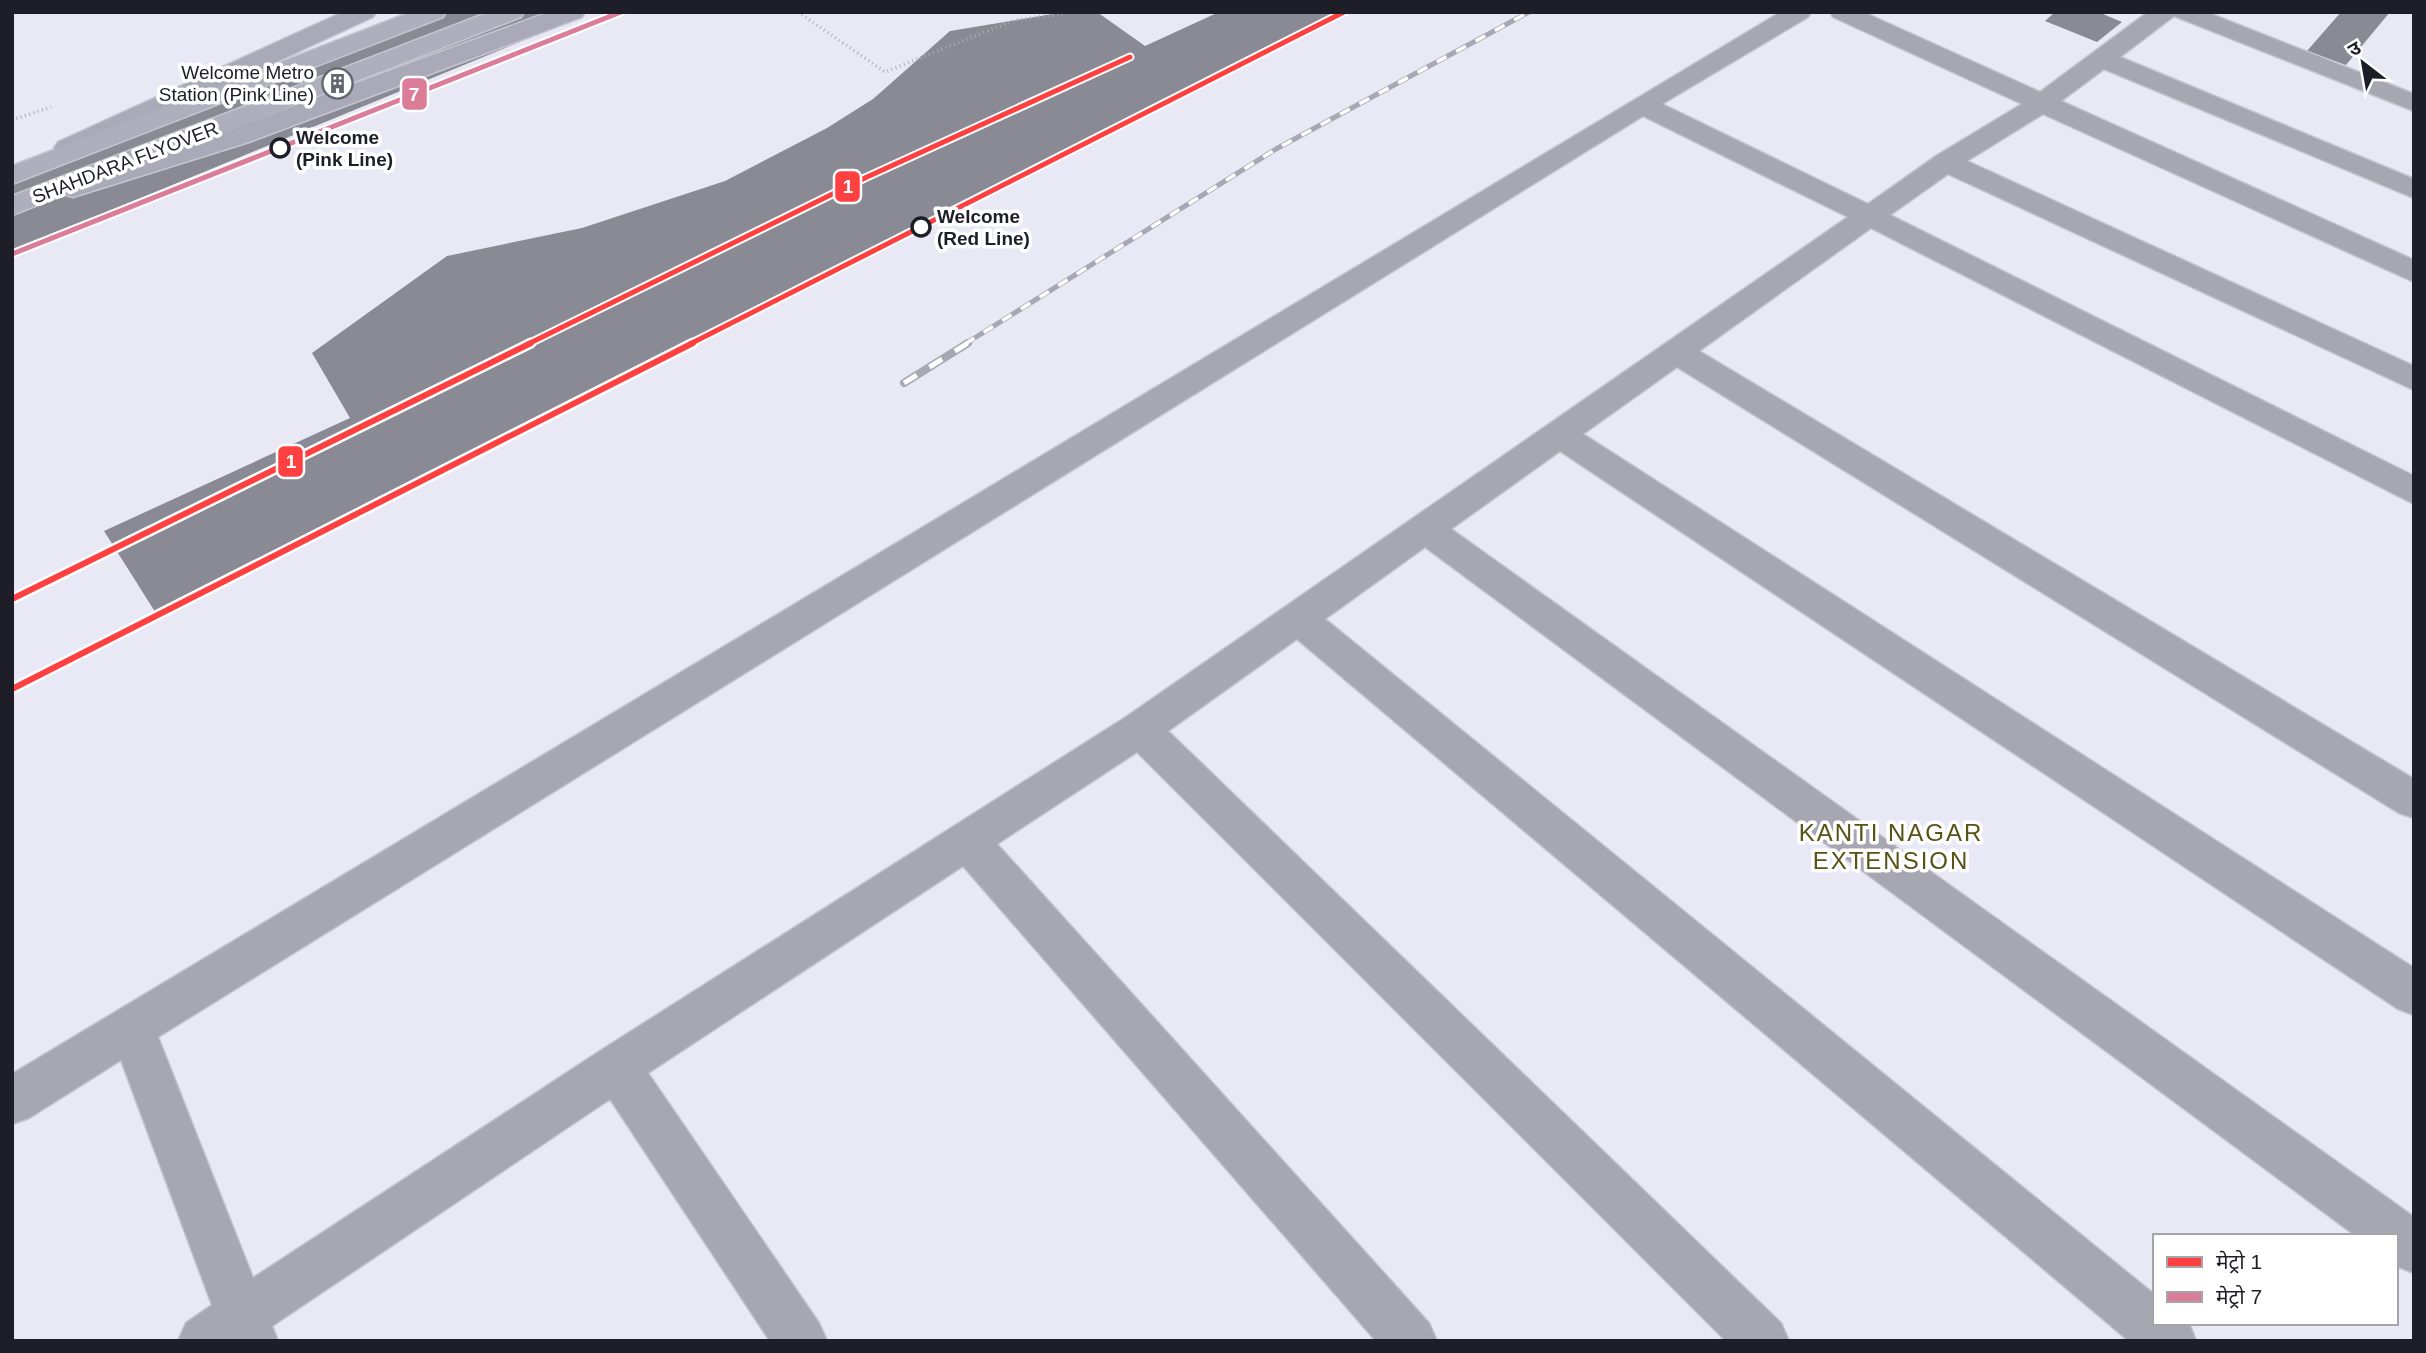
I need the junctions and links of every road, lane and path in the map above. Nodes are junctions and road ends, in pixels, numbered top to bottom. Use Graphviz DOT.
graph roads {
  1 [pos="364,12"];
  2 [pos="434,12"];
  3 [pos="512,12"];
  4 [pos="573,12"];
  5 [pos="798,12"];
  6 [pos="1074,12"];
  7 [pos="1799,12"];
  8 [pos="1842,12"];
  9 [pos="2164,12"];
  10 [pos="2183,12"];
  11 [pos="2099,58"];
  12 [pos="2414,103"];
  13 [pos="2040,104"];
  14 [pos="1642,105"];
  15 [pos="1946,162"];
  16 [pos="12,175"];
  17 [pos="2414,189"];
  18 [pos="12,206"];
  19 [pos="1870,216"];
  20 [pos="2414,272"];
  21 [pos="1678,353"];
  22 [pos="2414,379"];
  23 [pos="1560,435"];
  24 [pos="2414,491"];
  25 [pos="1426,529"];
  26 [pos="1298,618"];
  27 [pos="1140,729"];
  28 [pos="2414,800"];
  29 [pos="968,841"];
  30 [pos="2414,994"];
  31 [pos="132,1029"];
  32 [pos="616,1068"];
  33 [pos="12,1101"];
  34 [pos="2395,1234"];
  35 [pos="2398,1236"];
  36 [pos="2414,1248"];
  37 [pos="233,1332"];
  38 [pos="801,1341"];
  39 [pos="1411,1341"];
  40 [pos="1763,1341"];
  41 [pos="2170,1341"];
  1 -- 16 [label="main road"];
  2 -- 16 [label="highway, SHAHDARA FLYOVER"];
  3 -- 18 [label="highway, SHAHDARA FLYOVER"];
  4 -- 18 [label="main road"];
  5 -- 6 [label="path"];
  7 -- 14 [label="street"];
  8 -- 13 [label="street"];
  9 -- 11 [label="street"];
  10 -- 12 [label="street"];
  11 -- 13 [label="street"];
  11 -- 17 [label="street"];
  13 -- 15 [label="street"];
  13 -- 20 [label="street"];
  14 -- 19 [label="street"];
  14 -- 31 [label="street"];
  15 -- 19 [label="street"];
  15 -- 22 [label="street"];
  19 -- 21 [label="street"];
  19 -- 24 [label="street"];
  21 -- 23 [label="street"];
  21 -- 28 [label="street"];
  23 -- 25 [label="street"];
  23 -- 30 [label="street"];
  25 -- 26 [label="street"];
  25 -- 34 [label="street"];
  26 -- 27 [label="street"];
  26 -- 41 [label="street"];
  27 -- 29 [label="street"];
  27 -- 40 [label="street"];
  29 -- 32 [label="street"];
  29 -- 39 [label="street"];
  31 -- 33 [label="street"];
  31 -- 37 [label="street"];
  32 -- 37 [label="street"];
  32 -- 38 [label="street"];
  35 -- 36 [label="street"];
}
